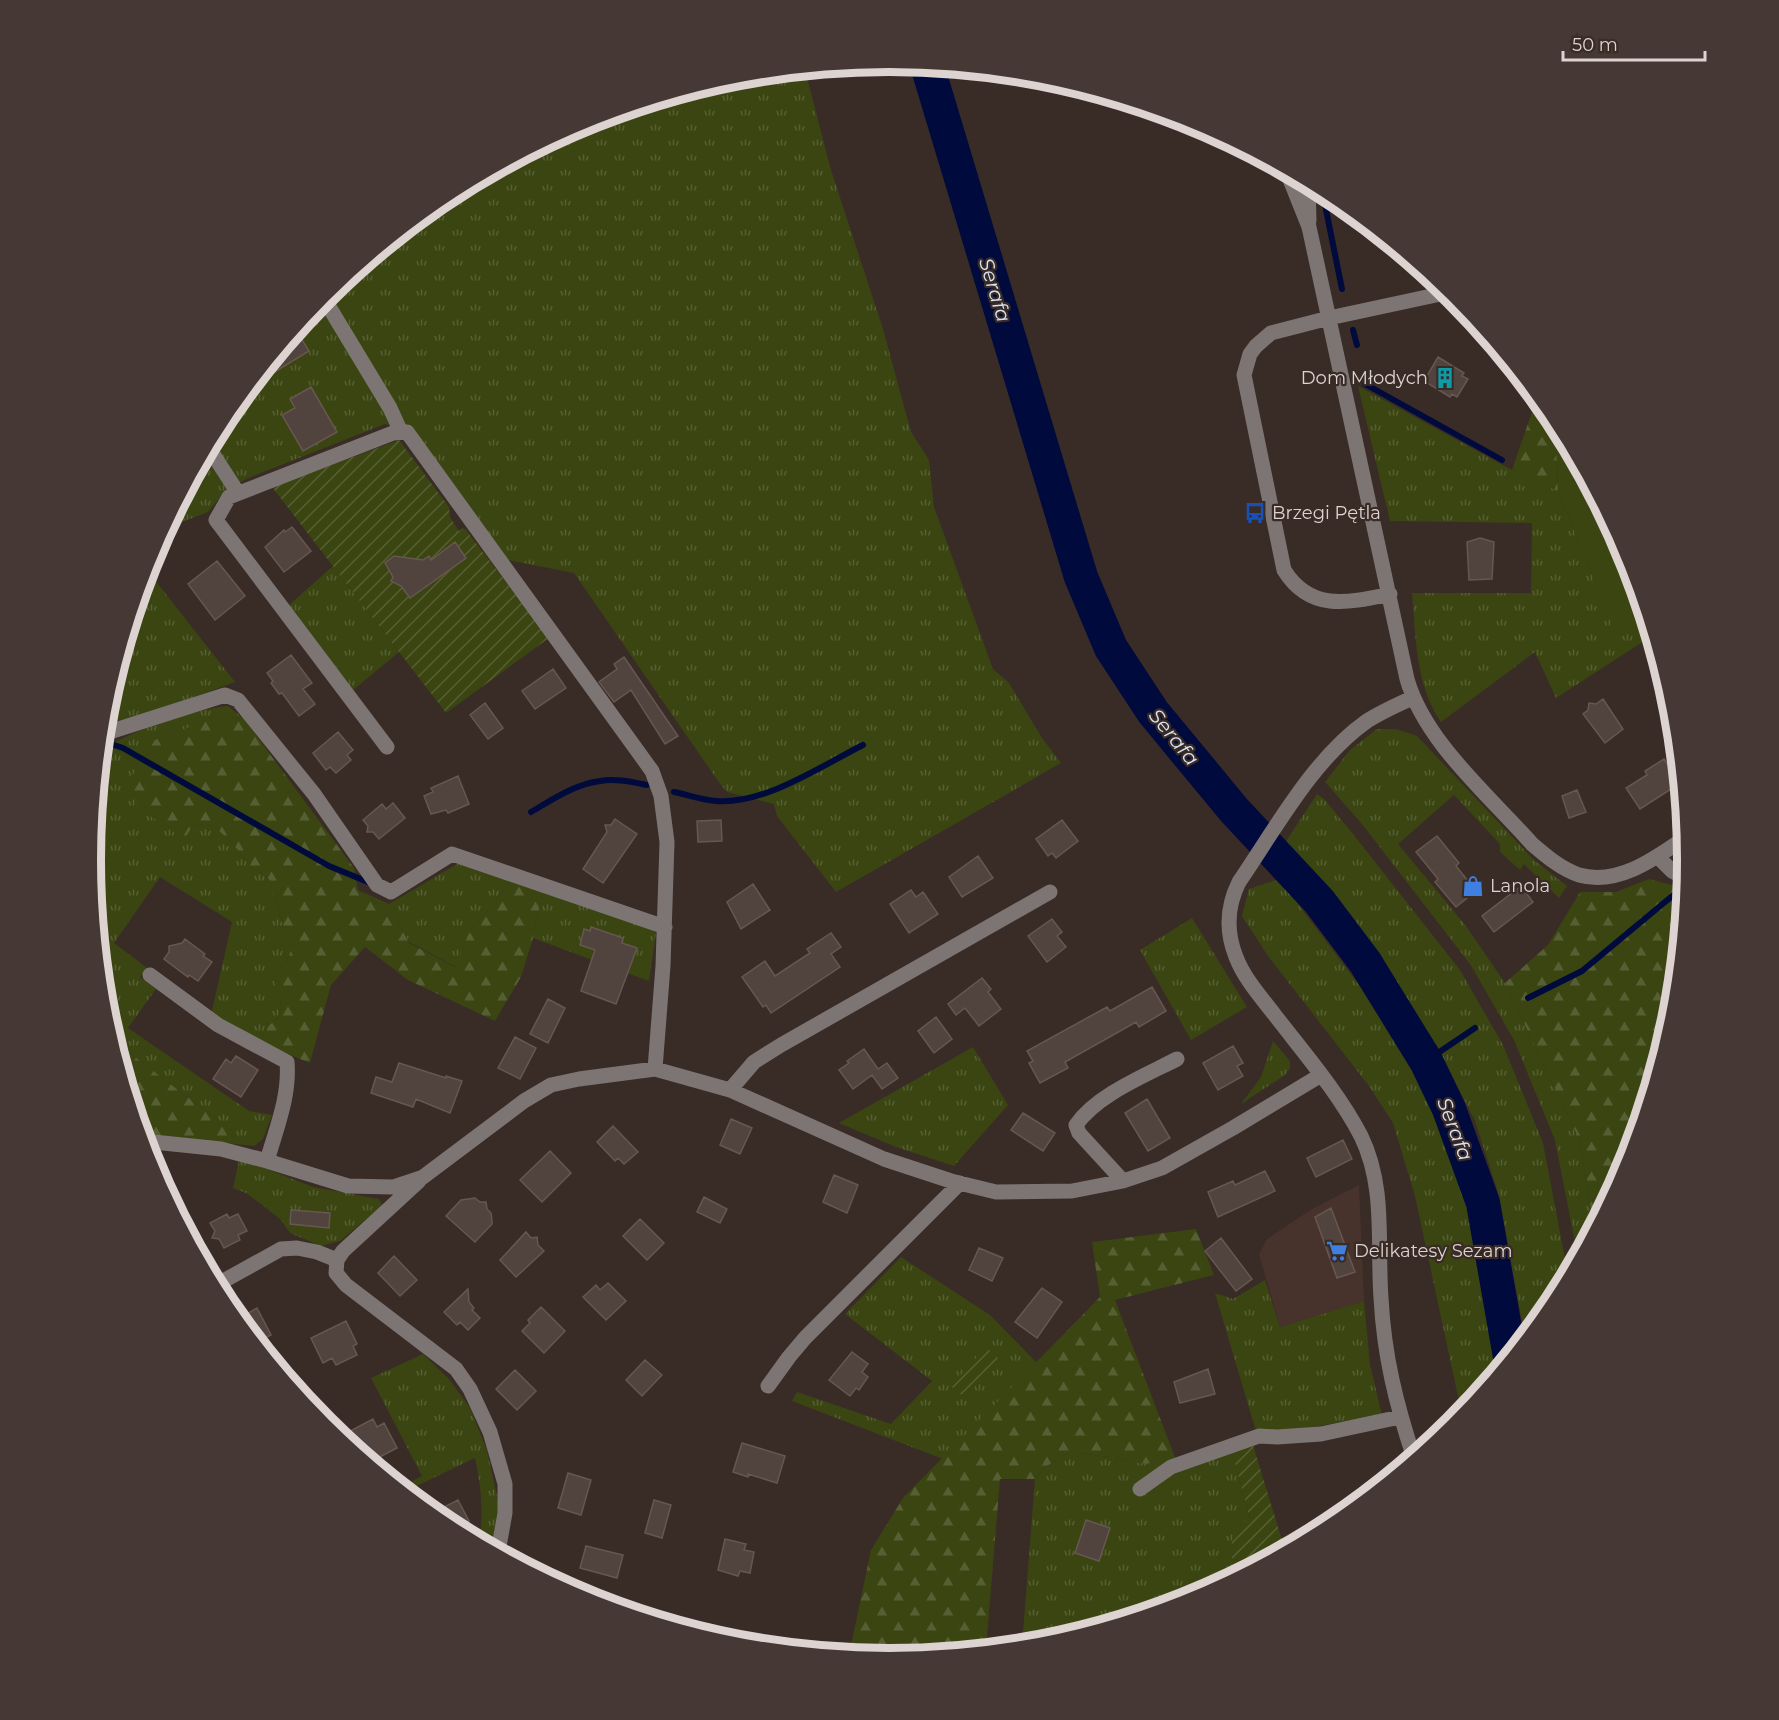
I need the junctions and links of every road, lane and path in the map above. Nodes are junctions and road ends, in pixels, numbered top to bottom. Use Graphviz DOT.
graph roads {
  1 [pos="1291,183"];
  2 [pos="1308,193"];
  3 [pos="1309,227"];
  4 [pos="1438,295"];
  5 [pos="329,306"];
  6 [pos="1329,318"];
  7 [pos="401,432"];
  8 [pos="214,455"];
  9 [pos="238,493"];
  10 [pos="1389,594"];
  11 [pos="1412,698"];
  12 [pos="113,731"];
  13 [pos="387,747"];
  14 [pos="1677,843"];
  15 [pos="1658,857"];
  16 [pos="1677,874"];
  17 [pos="1050,892"];
  18 [pos="665,927"];
  19 [pos="150,975"];
  20 [pos="1177,1059"];
  21 [pos="655,1069"];
  22 [pos="1321,1075"];
  23 [pos="730,1090"];
  24 [pos="154,1142"];
  25 [pos="267,1161"];
  26 [pos="423,1177"];
  27 [pos="1123,1181"];
  28 [pos="960,1183"];
  29 [pos="338,1260"];
  30 [pos="223,1281"];
  31 [pos="768,1386"];
  32 [pos="1401,1416"];
  33 [pos="1411,1450"];
  34 [pos="1140,1489"];
  35 [pos="499,1544"];
  1 -- 3 [label="street"];
  2 -- 3 [label="street"];
  3 -- 6 [label="street"];
  4 -- 6 [label="street"];
  5 -- 7 [label="street"];
  6 -- 10 [label="street"];
  6 -- 10 [label="street"];
  7 -- 9 [label="street"];
  7 -- 18 [label="street"];
  8 -- 9 [label="street"];
  9 -- 13 [label="street"];
  10 -- 11 [label="street"];
  11 -- 15 [label="street"];
  11 -- 22 [label="street"];
  12 -- 18 [label="street"];
  14 -- 15 [label="street"];
  15 -- 16 [label="street"];
  17 -- 23 [label="street"];
  18 -- 21 [label="street"];
  19 -- 25 [label="street"];
  20 -- 27 [label="street"];
  21 -- 23 [label="street"];
  21 -- 26 [label="street"];
  22 -- 27 [label="street"];
  22 -- 32 [label="street"];
  23 -- 28 [label="street"];
  24 -- 25 [label="street"];
  25 -- 26 [label="street"];
  26 -- 29 [label="street"];
  27 -- 28 [label="street"];
  28 -- 31 [label="street"];
  29 -- 30 [label="street"];
  29 -- 35 [label="street"];
  32 -- 33 [label="street"];
  32 -- 34 [label="street"];
}
